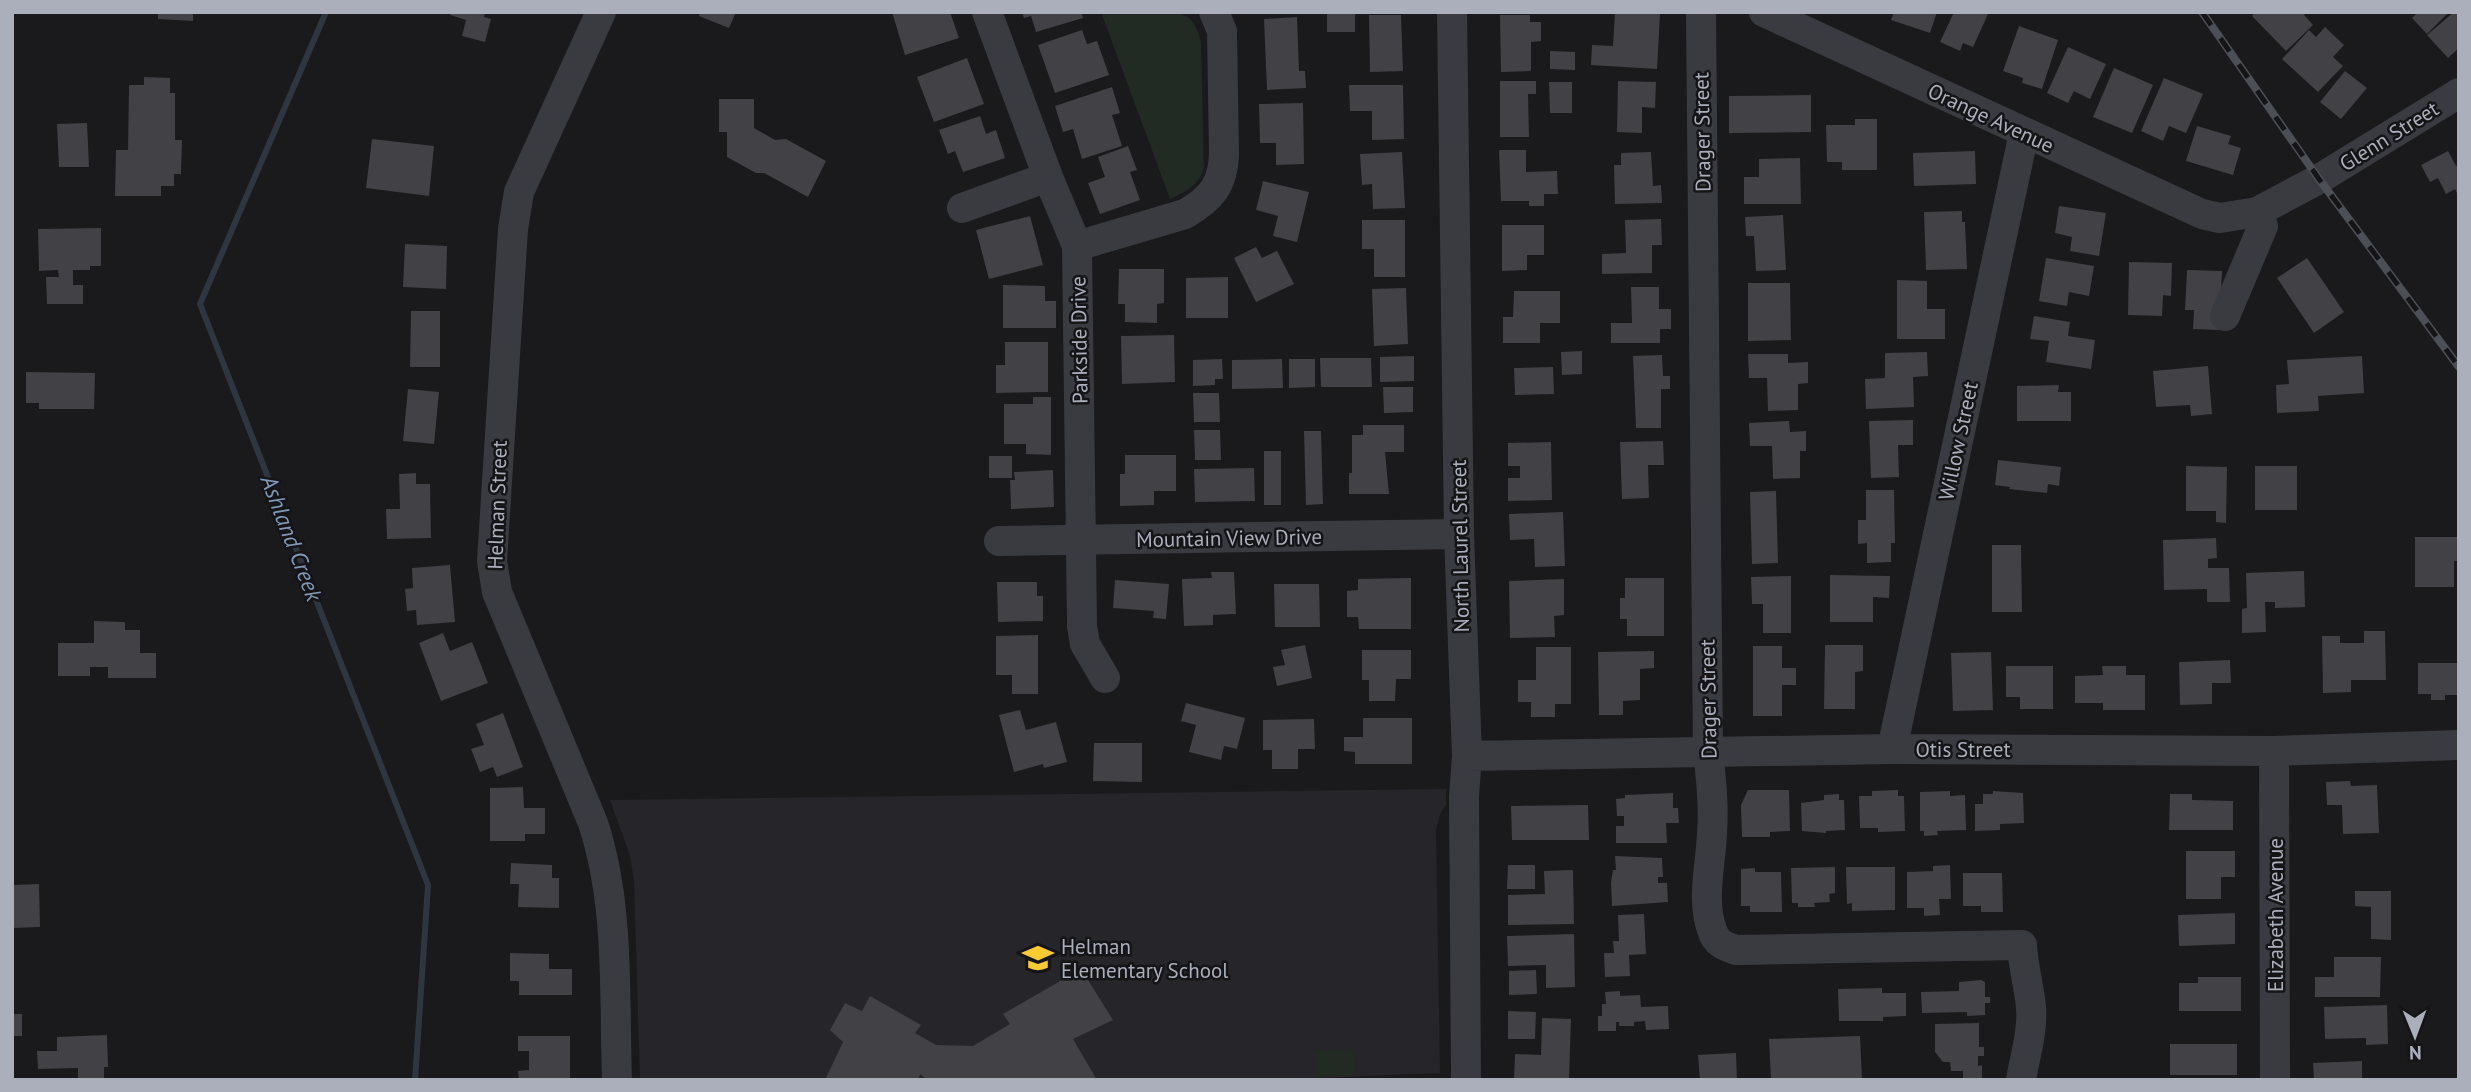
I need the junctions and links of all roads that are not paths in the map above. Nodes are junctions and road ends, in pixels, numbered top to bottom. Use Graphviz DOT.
graph roads {
  1 [pos="601,12"];
  2 [pos="987,12"];
  3 [pos="1214,12"];
  4 [pos="1452,12"];
  5 [pos="1701,12"];
  6 [pos="1764,12"];
  7 [pos="2459,93"];
  8 [pos="2024,133"];
  9 [pos="1048,177"];
  10 [pos="962,208"];
  11 [pos="2257,212"];
  12 [pos="2220,218"];
  13 [pos="1077,246"];
  14 [pos="2225,316"];
  15 [pos="1459,534"];
  16 [pos="1081,540"];
  17 [pos="999,541"];
  18 [pos="1105,678"];
  19 [pos="2459,745"];
  20 [pos="1892,748"];
  21 [pos="1708,751"];
  22 [pos="2274,751"];
  23 [pos="1467,756"];
  24 [pos="617,1080"];
  25 [pos="1466,1080"];
  26 [pos="2021,1080"];
  27 [pos="2275,1080"];
  1 -- 24 [label="street, Helman Street"];
  2 -- 9 [label="street, Parkside Drive"];
  3 -- 13 [label="street"];
  4 -- 15 [label="street, North Laurel Street"];
  5 -- 21 [label="street, Drager Street"];
  6 -- 8 [label="street, Orange Avenue"];
  7 -- 11 [label="street, Glenn Street"];
  8 -- 12 [label="street, Orange Avenue"];
  8 -- 20 [label="street, Willow Street"];
  9 -- 10 [label="street"];
  9 -- 13 [label="street, Parkside Drive"];
  11 -- 12 [label="street, Glenn Street"];
  11 -- 14 [label="street"];
  13 -- 16 [label="street, Parkside Drive"];
  15 -- 16 [label="street, Mountain View Drive"];
  15 -- 23 [label="street, North Laurel Street"];
  16 -- 17 [label="street, Mountain View Drive"];
  16 -- 18 [label="street, Parkside Drive"];
  19 -- 22 [label="street, Otis Street"];
  20 -- 21 [label="street, Otis Street"];
  20 -- 22 [label="street, Otis Street"];
  21 -- 23 [label="street, Otis Street"];
  21 -- 26 [label="street, Drager Street"];
  22 -- 27 [label="street, Elizabeth Avenue"];
  23 -- 25 [label="street, North Laurel Street"];
}
